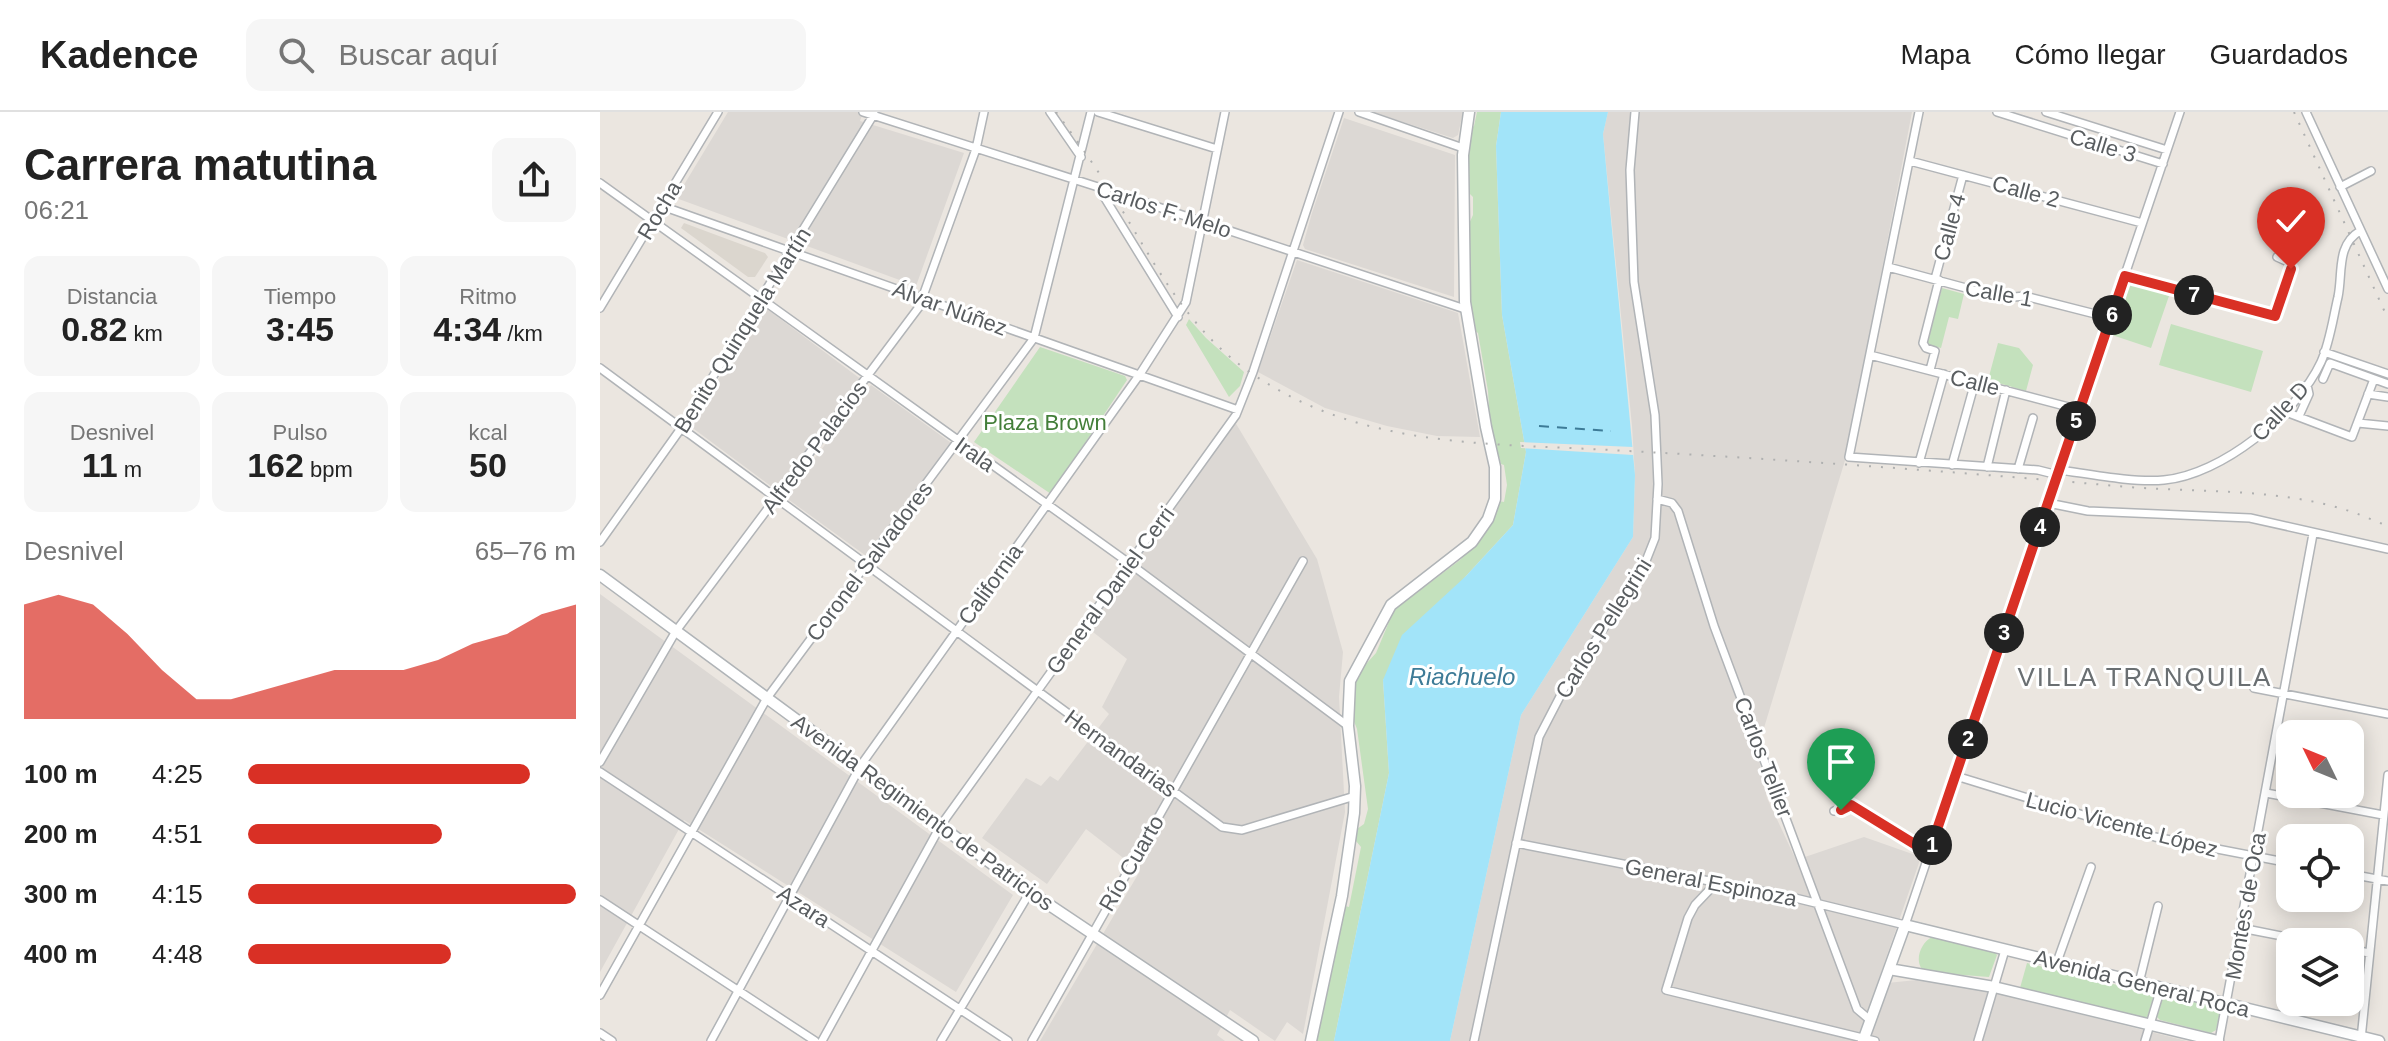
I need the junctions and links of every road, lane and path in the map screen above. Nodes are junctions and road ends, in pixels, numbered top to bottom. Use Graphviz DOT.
graph roads {
  1 [pos="718,112"];
  2 [pos="863,112"];
  3 [pos="984,112"];
  4 [pos="1050,112"];
  5 [pos="1091,112"];
  6 [pos="1098,112"];
  7 [pos="1225,112"];
  8 [pos="1339,112"];
  9 [pos="1359,112"];
  10 [pos="1469,112"];
  11 [pos="1635,112"];
  12 [pos="1919,112"];
  13 [pos="1997,112"];
  14 [pos="2046,112"];
  15 [pos="2180,112"];
  16 [pos="2306,112"];
  17 [pos="874,114"];
  18 [pos="2056,114"];
  19 [pos="1463,148"];
  20 [pos="976,149"];
  21 [pos="1217,149"];
  22 [pos="2167,150"];
  23 [pos="1081,157"];
  24 [pos="1910,161"];
  25 [pos="2163,164"];
  26 [pos="2371,171"];
  27 [pos="1963,175"];
  28 [pos="1075,179"];
  29 [pos="600,183"];
  30 [pos="1098,187"];
  31 [pos="2340,187"];
  32 [pos="662,206"];
  33 [pos="653,221"];
  34 [pos="1202,221"];
  35 [pos="2142,223"];
  36 [pos="2360,231"];
  37 [pos="791,251"];
  38 [pos="1294,252"];
  39 [pos="2277,257"];
  40 [pos="1888,267"];
  41 [pos="2388,267"];
  42 [pos="2379,271"];
  43 [pos="2125,276"];
  44 [pos="1937,280"];
  45 [pos="2388,289"];
  46 [pos="924,298"];
  47 [pos="761,299"];
  48 [pos="600,308"];
  49 [pos="1465,309"];
  50 [pos="1178,317"];
  51 [pos="2111,318"];
  52 [pos="1034,338"];
  53 [pos="2324,352"];
  54 [pos="1870,355"];
  55 [pos="600,368"];
  56 [pos="1930,370"];
  57 [pos="1140,374"];
  58 [pos="1944,374"];
  59 [pos="2388,374"];
  60 [pos="867,377"];
  61 [pos="2323,379"];
  62 [pos="2374,379"];
  63 [pos="1975,382"];
  64 [pos="2388,384"];
  65 [pos="2307,385"];
  66 [pos="2006,390"];
  67 [pos="2368,394"];
  68 [pos="2388,397"];
  69 [pos="1238,410"];
  70 [pos="2080,410"];
  71 [pos="2283,411"];
  72 [pos="2299,416"];
  73 [pos="2033,418"];
  74 [pos="2358,423"];
  75 [pos="2388,426"];
  76 [pos="682,427"];
  77 [pos="958,442"];
  78 [pos="1919,463"];
  79 [pos="1952,465"];
  80 [pos="1987,467"];
  81 [pos="2018,469"];
  82 [pos="2059,473"];
  83 [pos="775,498"];
  84 [pos="1657,499"];
  85 [pos="2048,503"];
  86 [pos="1047,505"];
  87 [pos="2313,534"];
  88 [pos="600,542"];
  89 [pos="2388,549"];
  90 [pos="1303,561"];
  91 [pos="1129,563"];
  92 [pos="865,564"];
  93 [pos="600,575"];
  94 [pos="676,631"];
  95 [pos="956,632"];
  96 [pos="1250,652"];
  97 [pos="2254,688"];
  98 [pos="1037,691"];
  99 [pos="2284,693"];
  100 [pos="767,698"];
  101 [pos="2388,714"];
  102 [pos="1348,726"];
  103 [pos="600,762"];
  104 [pos="861,765"];
  105 [pos="600,772"];
  106 [pos="2388,775"];
  107 [pos="1956,776"];
  108 [pos="1173,790"];
  109 [pos="2266,793"];
  110 [pos="1355,796"];
  111 [pos="1834,811"];
  112 [pos="2383,815"];
  113 [pos="941,825"];
  114 [pos="692,832"];
  115 [pos="1516,843"];
  116 [pos="1929,853"];
  117 [pos="2254,856"];
  118 [pos="2276,860"];
  119 [pos="2091,867"];
  120 [pos="2364,877"];
  121 [pos="2377,879"];
  122 [pos="2388,881"];
  123 [pos="1715,884"];
  124 [pos="1030,892"];
  125 [pos="789,897"];
  126 [pos="600,900"];
  127 [pos="1819,903"];
  128 [pos="2158,906"];
  129 [pos="1905,925"];
  130 [pos="639,926"];
  131 [pos="2241,928"];
  132 [pos="1091,934"];
  133 [pos="2276,935"];
  134 [pos="872,950"];
  135 [pos="2005,950"];
  136 [pos="2364,952"];
  137 [pos="2369,953"];
  138 [pos="2057,962"];
  139 [pos="1889,969"];
  140 [pos="2139,983"];
  141 [pos="1994,987"];
  142 [pos="2161,988"];
  143 [pos="739,991"];
  144 [pos="600,995"];
  145 [pos="2227,1004"];
  146 [pos="960,1010"];
  147 [pos="1870,1020"];
  148 [pos="2150,1025"];
  149 [pos="600,1033"];
  150 [pos="2361,1039"];
  151 [pos="1867,1040"];
  152 [pos="612,1041"];
  153 [pos="711,1041"];
  154 [pos="815,1041"];
  155 [pos="822,1041"];
  156 [pos="941,1041"];
  157 [pos="1008,1041"];
  158 [pos="1032,1041"];
  159 [pos="1253,1041"];
  160 [pos="1311,1041"];
  161 [pos="1474,1041"];
  162 [pos="1978,1041"];
  163 [pos="2145,1041"];
  164 [pos="2218,1041"];
  165 [pos="2379,1041"];
  1 -- 32 [label="street, Rocha"];
  2 -- 17 [label="street, Carlos F. Melo"];
  3 -- 20 [label="street, Alfredo Palacios"];
  4 -- 23 [label="street"];
  5 -- 23 [label="street, Coronel Salvadores"];
  6 -- 21 [label="street"];
  7 -- 21 [label="street, California"];
  8 -- 38 [label="street, General Daniel Cerri"];
  9 -- 19 [label="street"];
  10 -- 19 [label="main road"];
  11 -- 84 [label="street, Carlos Pellegrini"];
  12 -- 24 [label="street"];
  13 -- 25 [label="street, Calle 3"];
  14 -- 18 [label="street"];
  15 -- 22 [label="street"];
  16 -- 31 [label="street"];
  17 -- 20 [label="street, Carlos F. Melo"];
  17 -- 37 [label="street, Benito Quinquela Martín"];
  18 -- 22 [label="street"];
  19 -- 49 [label="main road"];
  20 -- 28 [label="street, Carlos F. Melo"];
  20 -- 46 [label="street, Alfredo Palacios"];
  21 -- 34 [label="street, California"];
  22 -- 25 [label="street"];
  23 -- 28 [label="street, Coronel Salvadores"];
  24 -- 27 [label="street, Calle 2"];
  24 -- 40 [label="street"];
  25 -- 35 [label="street"];
  26 -- 31 [label="street"];
  27 -- 35 [label="street, Calle 2"];
  27 -- 44 [label="street, Calle 4"];
  28 -- 30 [label="street, Carlos F. Melo"];
  28 -- 52 [label="street, Coronel Salvadores"];
  29 -- 33 [label="street, Irala"];
  30 -- 34 [label="street, Carlos F. Melo"];
  30 -- 50 [label="street"];
  31 -- 36 [label="street"];
  32 -- 33 [label="street, Rocha"];
  32 -- 37 [label="street, Álvar Núñez"];
  33 -- 47 [label="street, Irala"];
  33 -- 48 [label="street, Rocha"];
  34 -- 38 [label="street, Carlos F. Melo"];
  34 -- 50 [label="street, California"];
  35 -- 43 [label="street"];
  36 -- 42 [label="street"];
  36 -- 53 [label="street, Calle D"];
  37 -- 46 [label="street, Álvar Núñez"];
  37 -- 47 [label="street, Benito Quinquela Martín"];
  38 -- 49 [label="street, Carlos F. Melo"];
  38 -- 69 [label="street, General Daniel Cerri"];
  39 -- 43 [label="street"];
  40 -- 44 [label="street, Calle 1"];
  40 -- 54 [label="street"];
  41 -- 42 [label="street"];
  42 -- 45 [label="street"];
  43 -- 51 [label="street"];
  44 -- 51 [label="street, Calle 1"];
  44 -- 56 [label="street, Calle 4"];
  46 -- 52 [label="street, Álvar Núñez"];
  46 -- 60 [label="street, Alfredo Palacios"];
  47 -- 60 [label="street, Irala"];
  47 -- 76 [label="street, Benito Quinquela Martín"];
  49 -- 102 [label="main road"];
  50 -- 57 [label="street, California"];
  51 -- 70 [label="street"];
  52 -- 57 [label="street, Álvar Núñez"];
  52 -- 77 [label="street, Coronel Salvadores"];
  53 -- 59 [label="street"];
  53 -- 65 [label="street, Calle D"];
  54 -- 56 [label="street, Calle"];
  54 -- 78 [label="street, Calle D"];
  55 -- 76 [label="street, Hernandarias"];
  56 -- 58 [label="street, Calle"];
  57 -- 69 [label="street, Álvar Núñez"];
  57 -- 86 [label="street, California"];
  58 -- 63 [label="street, Calle"];
  58 -- 78 [label="street"];
  60 -- 77 [label="street, Irala"];
  60 -- 83 [label="street, Alfredo Palacios"];
  61 -- 62 [label="street"];
  62 -- 64 [label="street"];
  62 -- 67 [label="street"];
  63 -- 66 [label="street, Calle"];
  63 -- 79 [label="street"];
  65 -- 71 [label="street, Calle D"];
  65 -- 72 [label="street"];
  66 -- 70 [label="street, Calle"];
  66 -- 80 [label="street"];
  67 -- 68 [label="street"];
  67 -- 74 [label="street"];
  69 -- 91 [label="street, General Daniel Cerri"];
  70 -- 82 [label="street"];
  71 -- 72 [label="street"];
  71 -- 82 [label="street, Calle D"];
  72 -- 74 [label="street"];
  73 -- 81 [label="street"];
  74 -- 75 [label="street"];
  76 -- 83 [label="street, Hernandarias"];
  76 -- 88 [label="street, Benito Quinquela Martín"];
  77 -- 86 [label="street, Irala"];
  77 -- 92 [label="street, Coronel Salvadores"];
  78 -- 79 [label="street, Calle D"];
  79 -- 80 [label="street, Calle D"];
  80 -- 81 [label="street, Calle D"];
  81 -- 82 [label="street, Calle D"];
  82 -- 85 [label="street"];
  83 -- 92 [label="street, Hernandarias"];
  83 -- 94 [label="street, Alfredo Palacios"];
  84 -- 115 [label="street, Carlos Pellegrini"];
  84 -- 127 [label="street, Carlos Tellier"];
  85 -- 87 [label="street"];
  85 -- 107 [label="street"];
  86 -- 91 [label="street, Irala"];
  86 -- 95 [label="street, California"];
  87 -- 89 [label="street"];
  87 -- 99 [label="street, Montes de Oca"];
  90 -- 96 [label="street, Río Cuarto"];
  91 -- 96 [label="street, Irala"];
  91 -- 98 [label="street, General Daniel Cerri"];
  92 -- 95 [label="street, Hernandarias"];
  92 -- 100 [label="street, Coronel Salvadores"];
  93 -- 94 [label="main road, Avenida Regimiento de Patricios"];
  94 -- 100 [label="main road, Avenida Regimiento de Patricios"];
  94 -- 103 [label="street, Alfredo Palacios"];
  95 -- 98 [label="street, Hernandarias"];
  95 -- 104 [label="street, California"];
  96 -- 102 [label="street, Irala"];
  96 -- 108 [label="street, Río Cuarto"];
  97 -- 99 [label="street"];
  98 -- 108 [label="street, Hernandarias"];
  98 -- 113 [label="street, General Daniel Cerri"];
  99 -- 101 [label="street"];
  99 -- 109 [label="street, Montes de Oca"];
  100 -- 104 [label="main road, Avenida Regimiento de Patricios"];
  100 -- 114 [label="street, Coronel Salvadores"];
  102 -- 110 [label="main road"];
  104 -- 113 [label="main road, Avenida Regimiento de Patricios"];
  104 -- 125 [label="street, California"];
  105 -- 114 [label="street, Azara"];
  106 -- 112 [label="street"];
  107 -- 116 [label="street"];
  107 -- 117 [label="street, Lucio Vicente López"];
  108 -- 110 [label="street, Hernandarias"];
  108 -- 132 [label="street, Río Cuarto"];
  109 -- 112 [label="street"];
  109 -- 117 [label="street, Montes de Oca"];
  110 -- 160 [label="main road"];
  111 -- 116 [label="street"];
  112 -- 121 [label="street"];
  113 -- 124 [label="main road, Avenida Regimiento de Patricios"];
  113 -- 134 [label="street, General Daniel Cerri"];
  114 -- 125 [label="street, Azara"];
  114 -- 130 [label="street, Coronel Salvadores"];
  115 -- 123 [label="street, General Espinoza"];
  115 -- 161 [label="street, Carlos Pellegrini"];
  116 -- 129 [label="street"];
  117 -- 118 [label="street, Lucio Vicente López"];
  117 -- 131 [label="street, Montes de Oca"];
  119 -- 138 [label="street"];
  120 -- 121 [label="street"];
  121 -- 122 [label="street"];
  121 -- 137 [label="street"];
  123 -- 127 [label="street, General Espinoza"];
  123 -- 151 [label="street"];
  124 -- 132 [label="main road, Avenida Regimiento de Patricios"];
  124 -- 146 [label="street"];
  125 -- 134 [label="street, Azara"];
  125 -- 143 [label="street, California"];
  126 -- 130 [label="street"];
  127 -- 129 [label="street, General Espinoza"];
  127 -- 147 [label="street, Carlos Tellier"];
  128 -- 140 [label="street"];
  129 -- 135 [label="main road, Avenida General Roca"];
  129 -- 139 [label="main road"];
  130 -- 143 [label="street"];
  130 -- 144 [label="street, Coronel Salvadores"];
  131 -- 133 [label="street"];
  131 -- 145 [label="street, Montes de Oca"];
  132 -- 158 [label="street, Río Cuarto"];
  132 -- 159 [label="main road, Avenida Regimiento de Patricios"];
  134 -- 146 [label="street, Azara"];
  134 -- 155 [label="street, General Daniel Cerri"];
  135 -- 138 [label="main road, Avenida General Roca"];
  135 -- 141 [label="street"];
  136 -- 137 [label="street"];
  137 -- 150 [label="street"];
  138 -- 140 [label="main road, Avenida General Roca"];
  139 -- 141 [label="main road, Avenida General Roca"];
  139 -- 147 [label="main road"];
  140 -- 142 [label="main road, Avenida General Roca"];
  141 -- 148 [label="main road, Avenida General Roca"];
  141 -- 162 [label="street"];
  142 -- 145 [label="main road, Avenida General Roca"];
  142 -- 148 [label="street"];
  143 -- 153 [label="street, California"];
  143 -- 154 [label="street"];
  145 -- 150 [label="main road, Avenida General Roca"];
  145 -- 164 [label="street, Montes de Oca"];
  146 -- 156 [label="street"];
  146 -- 157 [label="street, Azara"];
  147 -- 151 [label="main road"];
  148 -- 163 [label="street"];
  148 -- 164 [label="main road, Avenida General Roca"];
  149 -- 152 [label="street"];
  150 -- 165 [label="main road, Avenida General Roca"];
}
